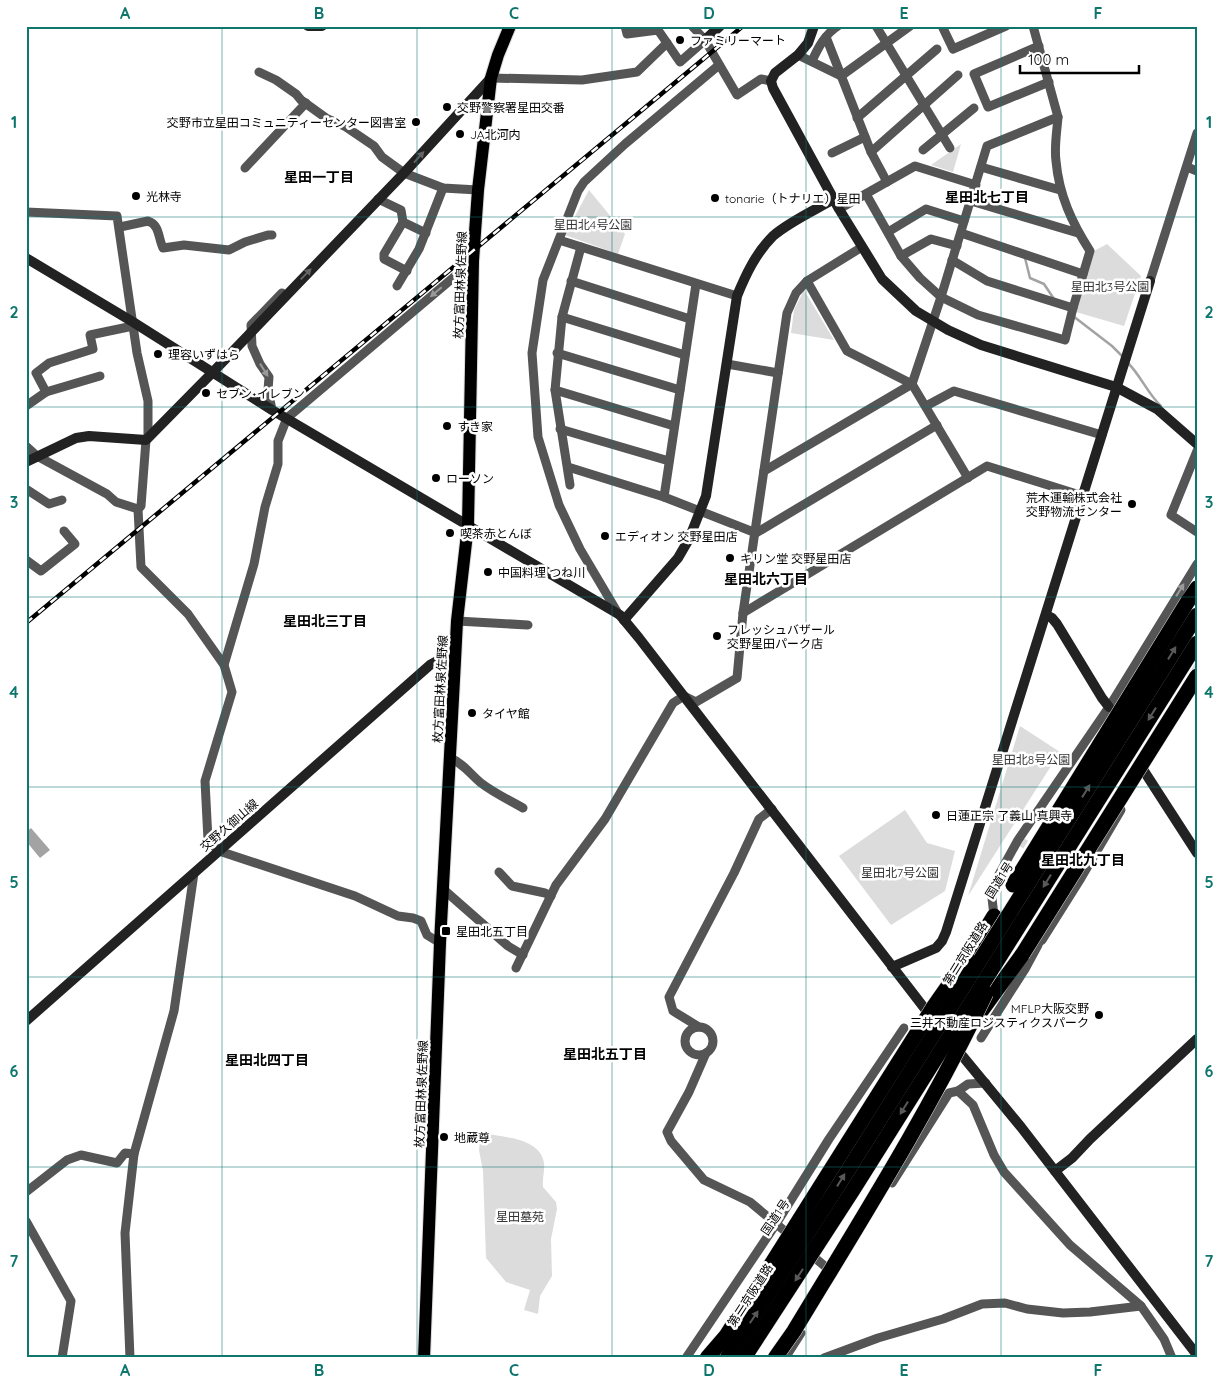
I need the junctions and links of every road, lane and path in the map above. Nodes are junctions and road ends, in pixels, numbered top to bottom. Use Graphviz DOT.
graph roads {
  1 [pos="308,26"];
  2 [pos="322,26"];
  3 [pos="510,26"];
  4 [pos="625,26"];
  5 [pos="692,26"];
  6 [pos="720,26"];
  7 [pos="814,26"];
  8 [pos="838,26"];
  9 [pos="876,26"];
  10 [pos="910,26"];
  11 [pos="942,26"];
  12 [pos="1006,26"];
  13 [pos="1033,26"];
  14 [pos="826,38"];
  15 [pos="705,40"];
  16 [pos="886,42"];
  17 [pos="667,43"];
  18 [pos="1039,46"];
  19 [pos="937,49"];
  20 [pos="798,55"];
  21 [pos="812,61"];
  22 [pos="719,65"];
  23 [pos="259,72"];
  24 [pos="958,75"];
  25 [pos="841,76"];
  26 [pos="906,76"];
  27 [pos="491,78"];
  28 [pos="772,81"];
  29 [pos="1048,82"];
  30 [pos="306,103"];
  31 [pos="924,106"];
  32 [pos="974,108"];
  33 [pos="1058,117"];
  34 [pos="857,118"];
  35 [pos="1197,133"];
  36 [pos="942,135"];
  37 [pos="865,137"];
  38 [pos="950,148"];
  39 [pos="923,150"];
  40 [pos="832,152"];
  41 [pos="871,152"];
  42 [pos="1187,167"];
  43 [pos="245,168"];
  44 [pos="981,168"];
  45 [pos="1197,171"];
  46 [pos="404,173"];
  47 [pos="887,182"];
  48 [pos="976,185"];
  49 [pos="443,188"];
  50 [pos="478,190"];
  51 [pos="1060,190"];
  52 [pos="866,194"];
  53 [pos="378,199"];
  54 [pos="834,199"];
  55 [pos="971,201"];
  56 [pos="839,209"];
  57 [pos="26,212"];
  58 [pos="964,221"];
  59 [pos="404,222"];
  60 [pos="120,227"];
  61 [pos="888,232"];
  62 [pos="426,233"];
  63 [pos="960,233"];
  64 [pos="1078,233"];
  65 [pos="272,235"];
  66 [pos="558,240"];
  67 [pos="957,246"];
  68 [pos="581,247"];
  69 [pos="862,248"];
  70 [pos="901,256"];
  71 [pos="26,258"];
  72 [pos="952,260"];
  73 [pos="473,261"];
  74 [pos="407,270"];
  75 [pos="1083,274"];
  76 [pos="571,281"];
  77 [pos="807,281"];
  78 [pos="1150,281"];
  79 [pos="696,284"];
  80 [pos="397,286"];
  81 [pos="282,293"];
  82 [pos="736,296"];
  83 [pos="942,298"];
  84 [pos="1073,308"];
  85 [pos="562,317"];
  86 [pos="690,320"];
  87 [pos="933,321"];
  88 [pos="133,324"];
  89 [pos="251,331"];
  90 [pos="558,353"];
  91 [pos="685,355"];
  92 [pos="727,364"];
  93 [pos="212,373"];
  94 [pos="778,373"];
  95 [pos="100,376"];
  96 [pos="912,384"];
  97 [pos="1116,386"];
  98 [pos="555,390"];
  99 [pos="680,390"];
  100 [pos="46,392"];
  101 [pos="26,406"];
  102 [pos="926,406"];
  103 [pos="272,410"];
  104 [pos="287,418"];
  105 [pos="937,425"];
  106 [pos="674,426"];
  107 [pos="560,429"];
  108 [pos="1102,435"];
  109 [pos="147,438"];
  110 [pos="1197,444"];
  111 [pos="26,446"];
  112 [pos="1197,451"];
  113 [pos="37,456"];
  114 [pos="669,461"];
  115 [pos="26,462"];
  116 [pos="568,468"];
  117 [pos="764,471"];
  118 [pos="968,478"];
  119 [pos="570,485"];
  120 [pos="26,489"];
  121 [pos="1083,496"];
  122 [pos="664,497"];
  123 [pos="62,500"];
  124 [pos="138,509"];
  125 [pos="701,510"];
  126 [pos="468,525"];
  127 [pos="64,531"];
  128 [pos="1197,532"];
  129 [pos="756,533"];
  130 [pos="26,560"];
  131 [pos="1197,564"];
  132 [pos="1197,588"];
  133 [pos="743,613"];
  134 [pos="1046,615"];
  135 [pos="1197,615"];
  136 [pos="622,618"];
  137 [pos="457,622"];
  138 [pos="528,625"];
  139 [pos="1197,643"];
  140 [pos="455,661"];
  141 [pos="224,665"];
  142 [pos="1197,676"];
  143 [pos="1197,689"];
  144 [pos="684,696"];
  145 [pos="1109,707"];
  146 [pos="450,758"];
  147 [pos="1144,771"];
  148 [pos="523,808"];
  149 [pos="772,809"];
  150 [pos="219,851"];
  151 [pos="1197,853"];
  152 [pos="499,872"];
  153 [pos="194,873"];
  154 [pos="443,889"];
  155 [pos="551,896"];
  156 [pos="998,919"];
  157 [pos="1016,930"];
  158 [pos="440,943"];
  159 [pos="1038,944"];
  160 [pos="523,955"];
  161 [pos="1022,955"];
  162 [pos="892,967"];
  163 [pos="516,968"];
  164 [pos="931,1017"];
  165 [pos="27,1019"];
  166 [pos="699,1027"];
  167 [pos="904,1028"];
  168 [pos="981,1038"];
  169 [pos="1197,1039"];
  170 [pos="955,1048"];
  171 [pos="706,1053"];
  172 [pos="986,1083"];
  173 [pos="958,1091"];
  174 [pos="848,1134"];
  175 [pos="829,1139"];
  176 [pos="134,1154"];
  177 [pos="1055,1171"];
  178 [pos="26,1192"];
  179 [pos="26,1221"];
  180 [pos="776,1224"];
  181 [pos="834,1274"];
  182 [pos="1141,1306"];
  183 [pos="1197,1355"];
  184 [pos="62,1358"];
  185 [pos="130,1358"];
  186 [pos="424,1358"];
  187 [pos="686,1358"];
  188 [pos="702,1358"];
  189 [pos="707,1358"];
  190 [pos="727,1358"];
  191 [pos="744,1358"];
  192 [pos="766,1358"];
  193 [pos="775,1358"];
  194 [pos="785,1358"];
  195 [pos="824,1358"];
  196 [pos="1172,1358"];
  1 -- 2 [label="street"];
  3 -- 27 [label="main road, 枚方富田林泉佐野線"];
  4 -- 17 [label="street"];
  5 -- 15 [label="street"];
  6 -- 15 [label="street"];
  7 -- 20 [label="street"];
  8 -- 14 [label="street"];
  9 -- 16 [label="street"];
  10 -- 16 [label="street"];
  11 -- 12 [label="street"];
  13 -- 18 [label="street"];
  14 -- 21 [label="street"];
  14 -- 25 [label="street"];
  15 -- 17 [label="street"];
  15 -- 22 [label="street"];
  16 -- 25 [label="street"];
  16 -- 26 [label="street"];
  17 -- 27 [label="street"];
  18 -- 29 [label="street"];
  18 -- 29 [label="street"];
  19 -- 26 [label="street"];
  20 -- 21 [label="street"];
  20 -- 28 [label="street"];
  21 -- 25 [label="street"];
  22 -- 28 [label="street"];
  22 -- 66 [label="street"];
  23 -- 30 [label="street"];
  24 -- 31 [label="street"];
  25 -- 34 [label="street"];
  26 -- 31 [label="street"];
  26 -- 34 [label="street"];
  46 -- 27 [label="street, one-way"];
  27 -- 50 [label="main road, 枚方富田林泉佐野線"];
  28 -- 54 [label="street"];
  29 -- 33 [label="street"];
  30 -- 43 [label="street"];
  30 -- 46 [label="street"];
  31 -- 36 [label="street"];
  31 -- 41 [label="street"];
  32 -- 36 [label="street"];
  33 -- 44 [label="street"];
  33 -- 51 [label="street"];
  34 -- 37 [label="street"];
  35 -- 42 [label="street"];
  36 -- 38 [label="street"];
  36 -- 39 [label="street"];
  37 -- 40 [label="street"];
  37 -- 41 [label="street"];
  41 -- 47 [label="street"];
  42 -- 45 [label="street"];
  42 -- 78 [label="street"];
  44 -- 48 [label="street"];
  44 -- 51 [label="street"];
  46 -- 49 [label="street"];
  46 -- 53 [label="street"];
  47 -- 48 [label="street"];
  47 -- 52 [label="street"];
  48 -- 55 [label="street"];
  49 -- 50 [label="street"];
  49 -- 62 [label="street"];
  50 -- 73 [label="main road, 枚方富田林泉佐野線"];
  51 -- 64 [label="street"];
  52 -- 56 [label="street"];
  52 -- 61 [label="street"];
  53 -- 59 [label="street"];
  89 -- 53 [label="street, one-way"];
  54 -- 56 [label="street"];
  54 -- 82 [label="street"];
  55 -- 58 [label="street"];
  55 -- 64 [label="street"];
  56 -- 69 [label="street"];
  57 -- 60 [label="street"];
  58 -- 61 [label="street"];
  58 -- 63 [label="street"];
  59 -- 62 [label="street"];
  59 -- 74 [label="street"];
  60 -- 65 [label="street"];
  60 -- 88 [label="street"];
  61 -- 70 [label="street"];
  62 -- 74 [label="street"];
  63 -- 67 [label="street"];
  63 -- 75 [label="street"];
  64 -- 75 [label="street"];
  66 -- 68 [label="street"];
  66 -- 136 [label="street"];
  67 -- 70 [label="street"];
  67 -- 72 [label="street"];
  68 -- 76 [label="street"];
  68 -- 79 [label="street"];
  69 -- 77 [label="street"];
  69 -- 87 [label="street"];
  70 -- 83 [label="street"];
  71 -- 88 [label="street"];
  72 -- 83 [label="street"];
  72 -- 84 [label="street"];
  73 -- 104 [label="street, one-way"];
  73 -- 126 [label="main road, 枚方富田林泉佐野線"];
  74 -- 80 [label="street"];
  75 -- 84 [label="street"];
  76 -- 85 [label="street"];
  76 -- 86 [label="street"];
  77 -- 94 [label="street"];
  77 -- 96 [label="street"];
  78 -- 97 [label="street"];
  79 -- 82 [label="street"];
  79 -- 86 [label="street"];
  81 -- 89 [label="street"];
  82 -- 92 [label="street"];
  83 -- 84 [label="street"];
  83 -- 87 [label="street"];
  85 -- 90 [label="street"];
  85 -- 91 [label="street"];
  86 -- 91 [label="street"];
  87 -- 96 [label="street"];
  87 -- 97 [label="street"];
  88 -- 93 [label="street"];
  88 -- 100 [label="street"];
  88 -- 109 [label="street"];
  89 -- 93 [label="street"];
  89 -- 103 [label="street, one-way"];
  90 -- 98 [label="street"];
  90 -- 99 [label="street"];
  91 -- 99 [label="street"];
  92 -- 94 [label="street"];
  92 -- 125 [label="street"];
  93 -- 103 [label="street"];
  93 -- 109 [label="street"];
  94 -- 117 [label="street"];
  95 -- 100 [label="street"];
  96 -- 102 [label="street"];
  96 -- 117 [label="street"];
  97 -- 108 [label="street"];
  97 -- 110 [label="street"];
  98 -- 106 [label="street"];
  98 -- 107 [label="street"];
  99 -- 106 [label="street"];
  100 -- 101 [label="street"];
  102 -- 105 [label="street"];
  102 -- 108 [label="street"];
  103 -- 104 [label="street"];
  104 -- 126 [label="street"];
  104 -- 141 [label="street"];
  105 -- 118 [label="street"];
  105 -- 129 [label="street"];
  106 -- 114 [label="street"];
  107 -- 114 [label="street"];
  107 -- 116 [label="street"];
  108 -- 121 [label="street"];
  109 -- 113 [label="street"];
  109 -- 124 [label="street"];
  111 -- 113 [label="street"];
  112 -- 128 [label="street"];
  113 -- 115 [label="street"];
  113 -- 124 [label="street"];
  114 -- 122 [label="street"];
  116 -- 119 [label="street"];
  116 -- 122 [label="street"];
  117 -- 129 [label="street"];
  118 -- 121 [label="street"];
  118 -- 133 [label="street"];
  120 -- 123 [label="street"];
  121 -- 134 [label="street"];
  122 -- 125 [label="street"];
  124 -- 141 [label="street"];
  125 -- 129 [label="street"];
  125 -- 136 [label="street"];
  126 -- 136 [label="street"];
  126 -- 137 [label="main road, 枚方富田林泉佐野線"];
  127 -- 130 [label="street"];
  129 -- 133 [label="street"];
  145 -- 131 [label="street, one-way"];
  132 -- 156 [label="highway, 国道1号, bridge"];
  133 -- 144 [label="street"];
  134 -- 145 [label="street"];
  134 -- 162 [label="street"];
  156 -- 135 [label="highway, 第二京阪道路, one-way, bridge"];
  136 -- 144 [label="street"];
  137 -- 138 [label="street"];
  137 -- 140 [label="main road, 枚方富田林泉佐野線"];
  139 -- 157 [label="highway, one-way, bridge"];
  140 -- 146 [label="main road, 枚方富田林泉佐野線"];
  140 -- 150 [label="street, 交野久御山線"];
  141 -- 150 [label="street"];
  142 -- 161 [label="highway, bridge"];
  143 -- 147 [label="street"];
  144 -- 149 [label="street"];
  144 -- 155 [label="street"];
  145 -- 156 [label="street"];
  146 -- 148 [label="street"];
  146 -- 154 [label="main road, 枚方富田林泉佐野線"];
  147 -- 151 [label="street"];
  147 -- 159 [label="street"];
  149 -- 162 [label="street"];
  149 -- 166 [label="street"];
  150 -- 153 [label="street, 交野久御山線"];
  150 -- 158 [label="street"];
  152 -- 155 [label="street"];
  153 -- 165 [label="street, 交野久御山線"];
  153 -- 176 [label="street"];
  154 -- 158 [label="main road, 枚方富田林泉佐野線"];
  154 -- 160 [label="street"];
  155 -- 160 [label="street"];
  156 -- 164 [label="highway, 国道1号"];
  156 -- 189 [label="highway, bridge"];
  190 -- 156 [label="highway, 第二京阪道路, one-way, bridge"];
  157 -- 191 [label="highway, one-way, bridge"];
  157 -- 193 [label="highway, bridge"];
  158 -- 186 [label="main road, 枚方富田林泉佐野線"];
  159 -- 161 [label="street"];
  159 -- 168 [label="street"];
  160 -- 163 [label="street"];
  161 -- 170 [label="highway"];
  162 -- 164 [label="street"];
  164 -- 170 [label="street"];
  164 -- 174 [label="highway, 国道1号, bridge"];
  166 -- 171 [label="street"];
  166 -- 171 [label="street"];
  167 -- 175 [label="street"];
  169 -- 177 [label="street"];
  170 -- 172 [label="street"];
  170 -- 192 [label="highway"];
  171 -- 180 [label="street"];
  172 -- 173 [label="street"];
  172 -- 177 [label="street"];
  173 -- 181 [label="street"];
  173 -- 182 [label="street"];
  174 -- 175 [label="street"];
  174 -- 188 [label="highway, 国道1号"];
  175 -- 180 [label="street"];
  176 -- 178 [label="street"];
  176 -- 185 [label="street"];
  177 -- 183 [label="street"];
  179 -- 184 [label="street"];
  180 -- 181 [label="street"];
  180 -- 187 [label="street"];
  181 -- 194 [label="street"];
  182 -- 195 [label="street"];
  182 -- 196 [label="street"];
}
